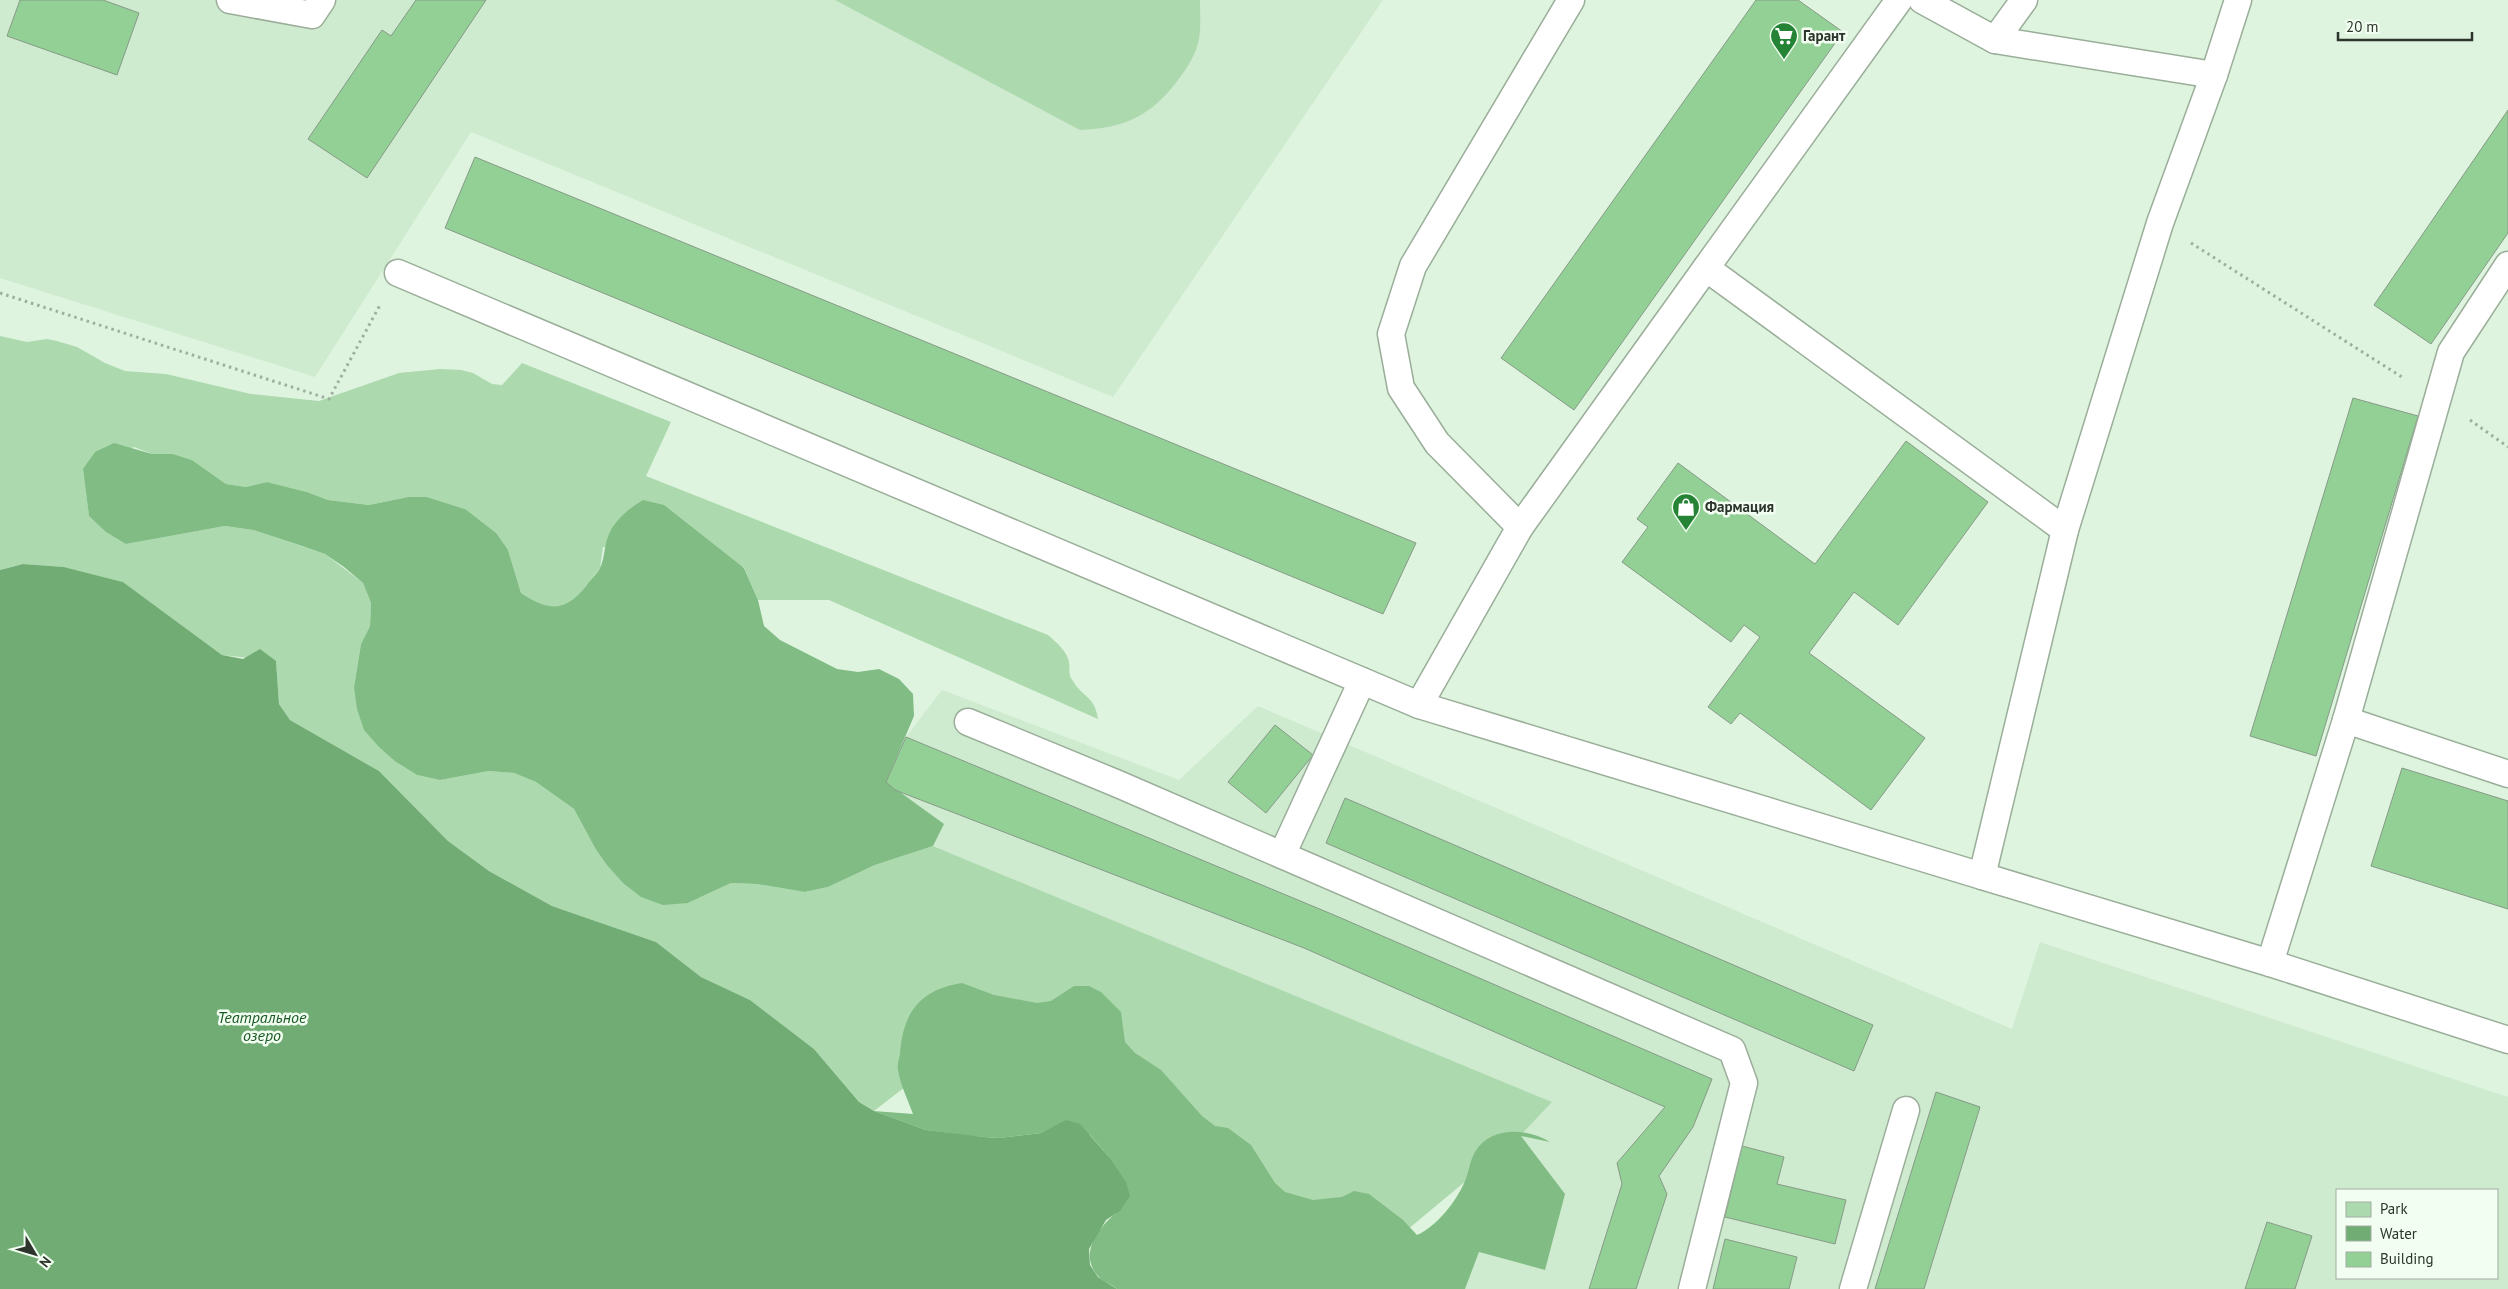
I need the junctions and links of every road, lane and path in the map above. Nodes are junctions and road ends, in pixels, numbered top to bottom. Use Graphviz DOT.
graph roads {
  1 [pos="230,0"];
  2 [pos="322,0"];
  3 [pos="1571,0"];
  4 [pos="1898,0"];
  5 [pos="1922,0"];
  6 [pos="2024,0"];
  7 [pos="2238,0"];
  8 [pos="1995,40"];
  9 [pos="2214,75"];
  10 [pos="2160,223"];
  11 [pos="2508,265"];
  12 [pos="1706,268"];
  13 [pos="398,273"];
  14 [pos="0,294"];
  15 [pos="2437,400"];
  16 [pos="2508,447"];
  17 [pos="1520,527"];
  18 [pos="2065,530"];
  19 [pos="1362,680"];
  20 [pos="1419,705"];
  21 [pos="2346,720"];
  22 [pos="968,722"];
  23 [pos="2508,774"];
  24 [pos="1282,855"];
  25 [pos="1982,876"];
  26 [pos="2270,963"];
  27 [pos="2508,1040"];
  28 [pos="1906,1110"];
  29 [pos="1692,1289"];
  30 [pos="1853,1289"];
  1 -- 2 [label="lane"];
  3 -- 17 [label="lane"];
  4 -- 12 [label="lane"];
  5 -- 8 [label="lane"];
  6 -- 8 [label="lane"];
  7 -- 9 [label="lane"];
  8 -- 9 [label="lane"];
  9 -- 10 [label="lane"];
  10 -- 15 [label="path"];
  10 -- 18 [label="lane"];
  11 -- 15 [label="lane"];
  12 -- 17 [label="lane"];
  12 -- 18 [label="lane"];
  13 -- 14 [label="path"];
  13 -- 19 [label="lane"];
  15 -- 16 [label="path"];
  15 -- 21 [label="lane"];
  17 -- 20 [label="lane"];
  18 -- 25 [label="lane"];
  19 -- 20 [label="lane"];
  19 -- 24 [label="lane"];
  20 -- 25 [label="lane"];
  21 -- 23 [label="lane"];
  21 -- 26 [label="lane"];
  22 -- 24 [label="lane"];
  24 -- 29 [label="lane"];
  25 -- 26 [label="lane"];
  26 -- 27 [label="lane"];
  28 -- 30 [label="lane"];
}
